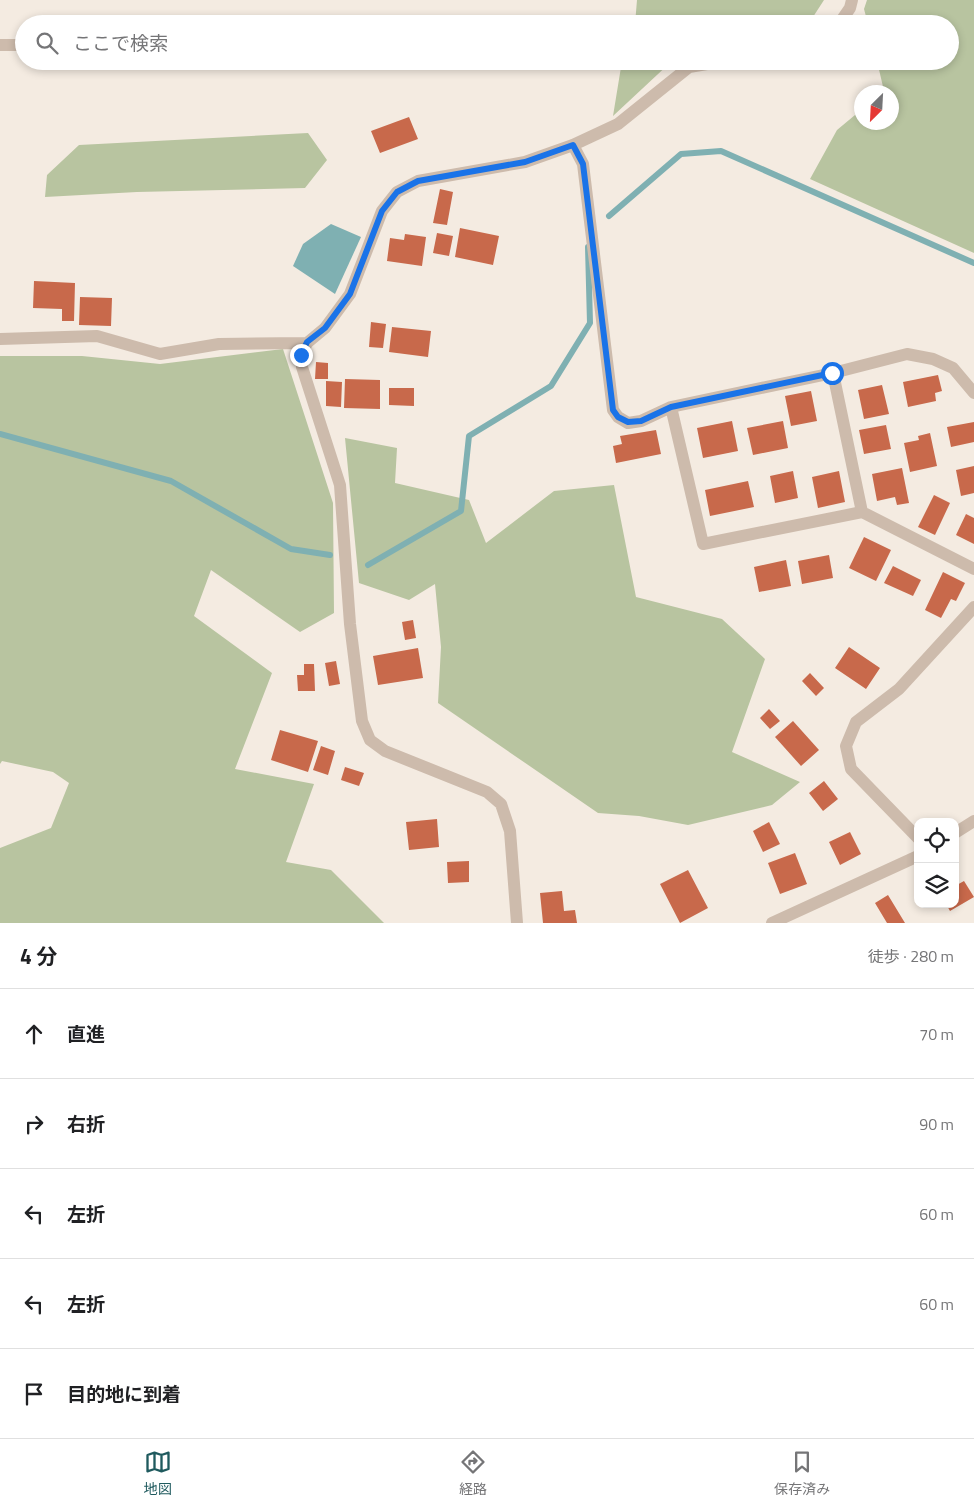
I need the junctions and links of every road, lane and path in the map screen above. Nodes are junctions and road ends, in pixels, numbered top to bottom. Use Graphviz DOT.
graph roads {
  1 [pos="852,0"];
  2 [pos="845,15"];
  3 [pos="0,45"];
  4 [pos="15,45"];
  5 [pos="685,70"];
  6 [pos="573,145"];
  7 [pos="0,338"];
  8 [pos="307,342"];
  9 [pos="832,373"];
  10 [pos="974,393"];
  11 [pos="671,407"];
  12 [pos="862,512"];
  13 [pos="974,569"];
  14 [pos="974,607"];
  15 [pos="974,821"];
  16 [pos="959,830"];
  17 [pos="914,834"];
  18 [pos="914,858"];
  19 [pos="516,923"];
  20 [pos="772,923"];
  1 -- 2 [label="street"];
  3 -- 4 [label="street"];
  5 -- 6 [label="street"];
  6 -- 8 [label="street"];
  6 -- 11 [label="street"];
  7 -- 8 [label="street"];
  8 -- 19 [label="street"];
  9 -- 10 [label="street"];
  9 -- 11 [label="street"];
  9 -- 12 [label="street"];
  11 -- 12 [label="street"];
  12 -- 13 [label="street"];
  14 -- 17 [label="street"];
  15 -- 16 [label="street"];
  18 -- 20 [label="street"];
}
